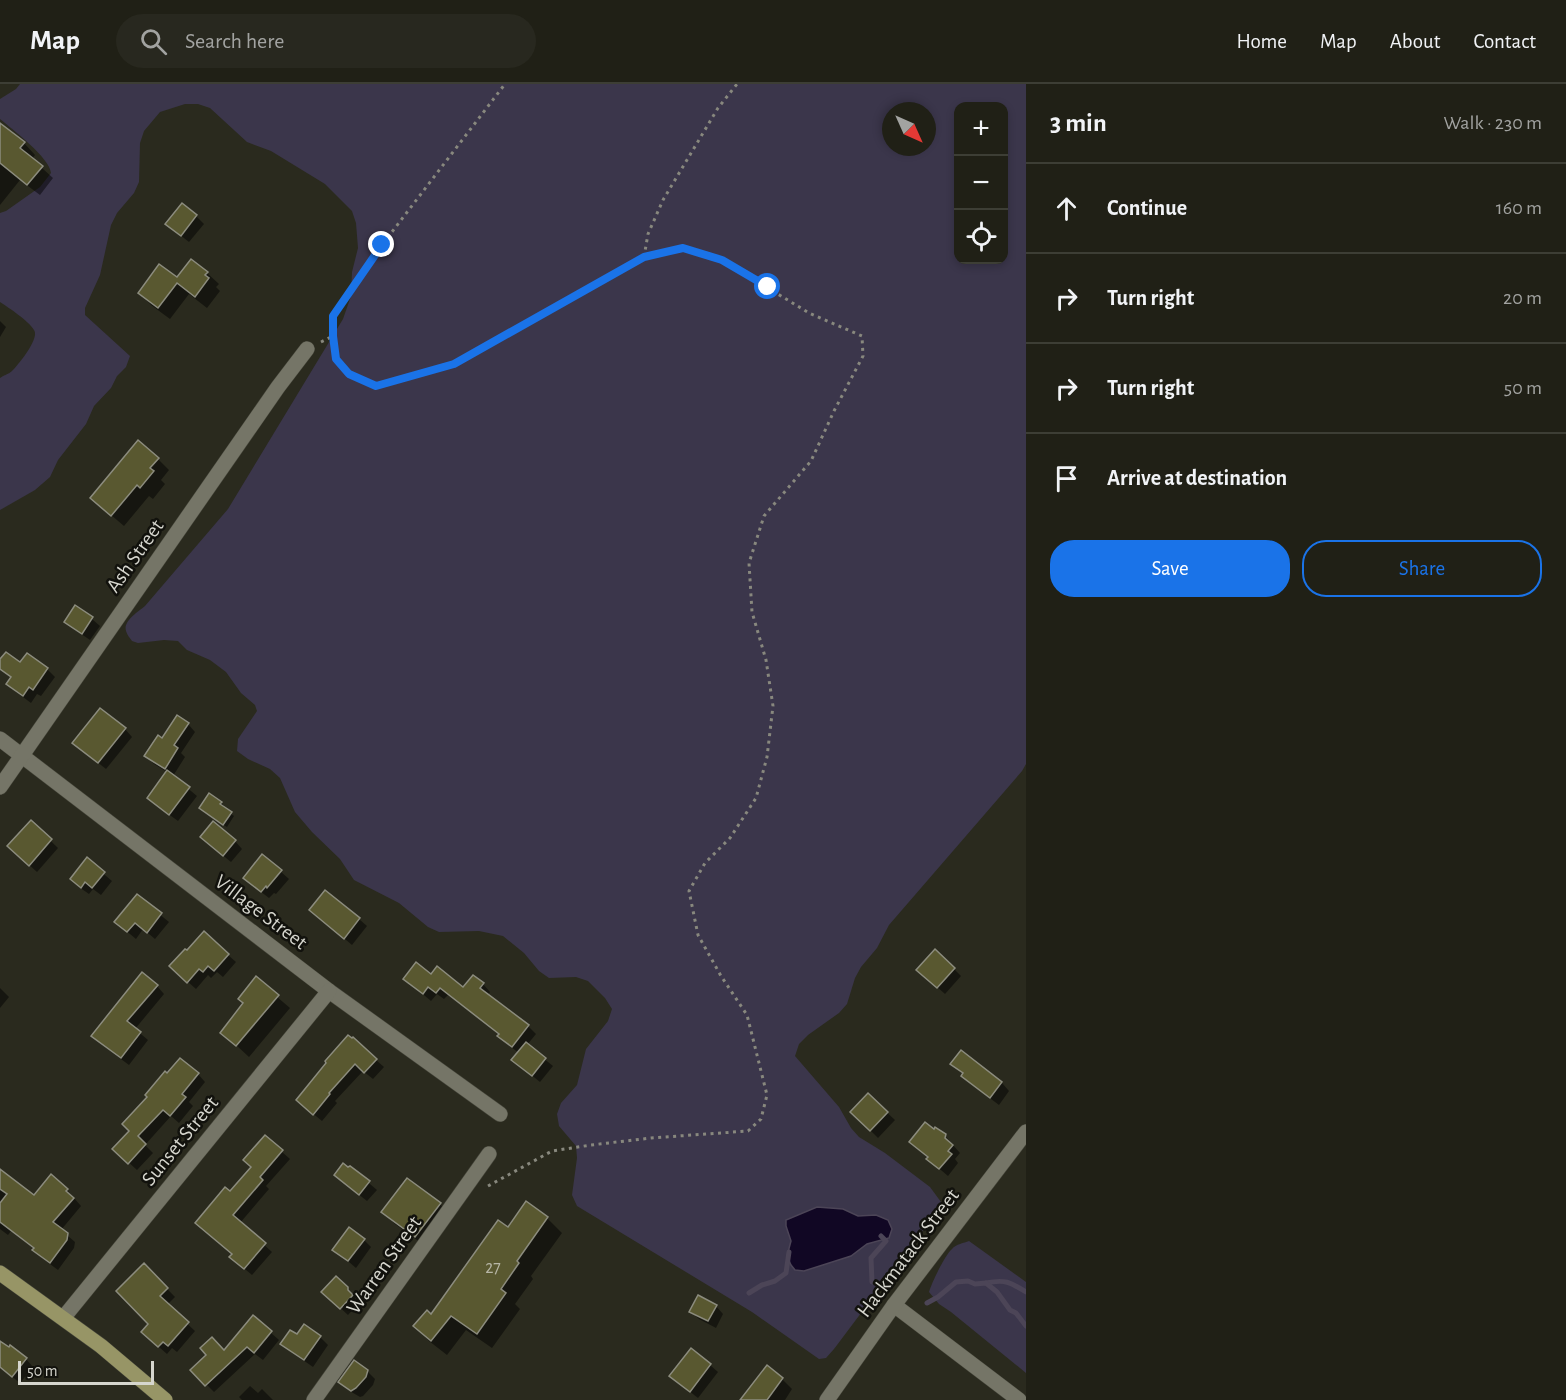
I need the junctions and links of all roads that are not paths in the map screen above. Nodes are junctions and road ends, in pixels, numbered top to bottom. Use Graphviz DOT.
graph roads {
  1 [pos="307,349"];
  2 [pos="0,739"];
  3 [pos="21,756"];
  4 [pos="0,787"];
  5 [pos="329,991"];
  6 [pos="500,1114"];
  7 [pos="1026,1132"];
  8 [pos="489,1154"];
  9 [pos="0,1273"];
  10 [pos="894,1305"];
  11 [pos="64,1317"];
  12 [pos="165,1400"];
  13 [pos="314,1400"];
  14 [pos="827,1400"];
  15 [pos="1019,1400"];
  1 -- 3 [label="street, Ash Street"];
  2 -- 3 [label="street, Village Street"];
  3 -- 4 [label="street, Ash Street"];
  3 -- 5 [label="street, Village Street"];
  5 -- 6 [label="street, Village Street"];
  5 -- 11 [label="street, Sunset Street"];
  7 -- 10 [label="street, Hackmatack Street"];
  8 -- 13 [label="street, Warren Street"];
  9 -- 11 [label="main road"];
  10 -- 14 [label="street, Hackmatack Street"];
  10 -- 15 [label="street"];
  11 -- 12 [label="main road"];
}
